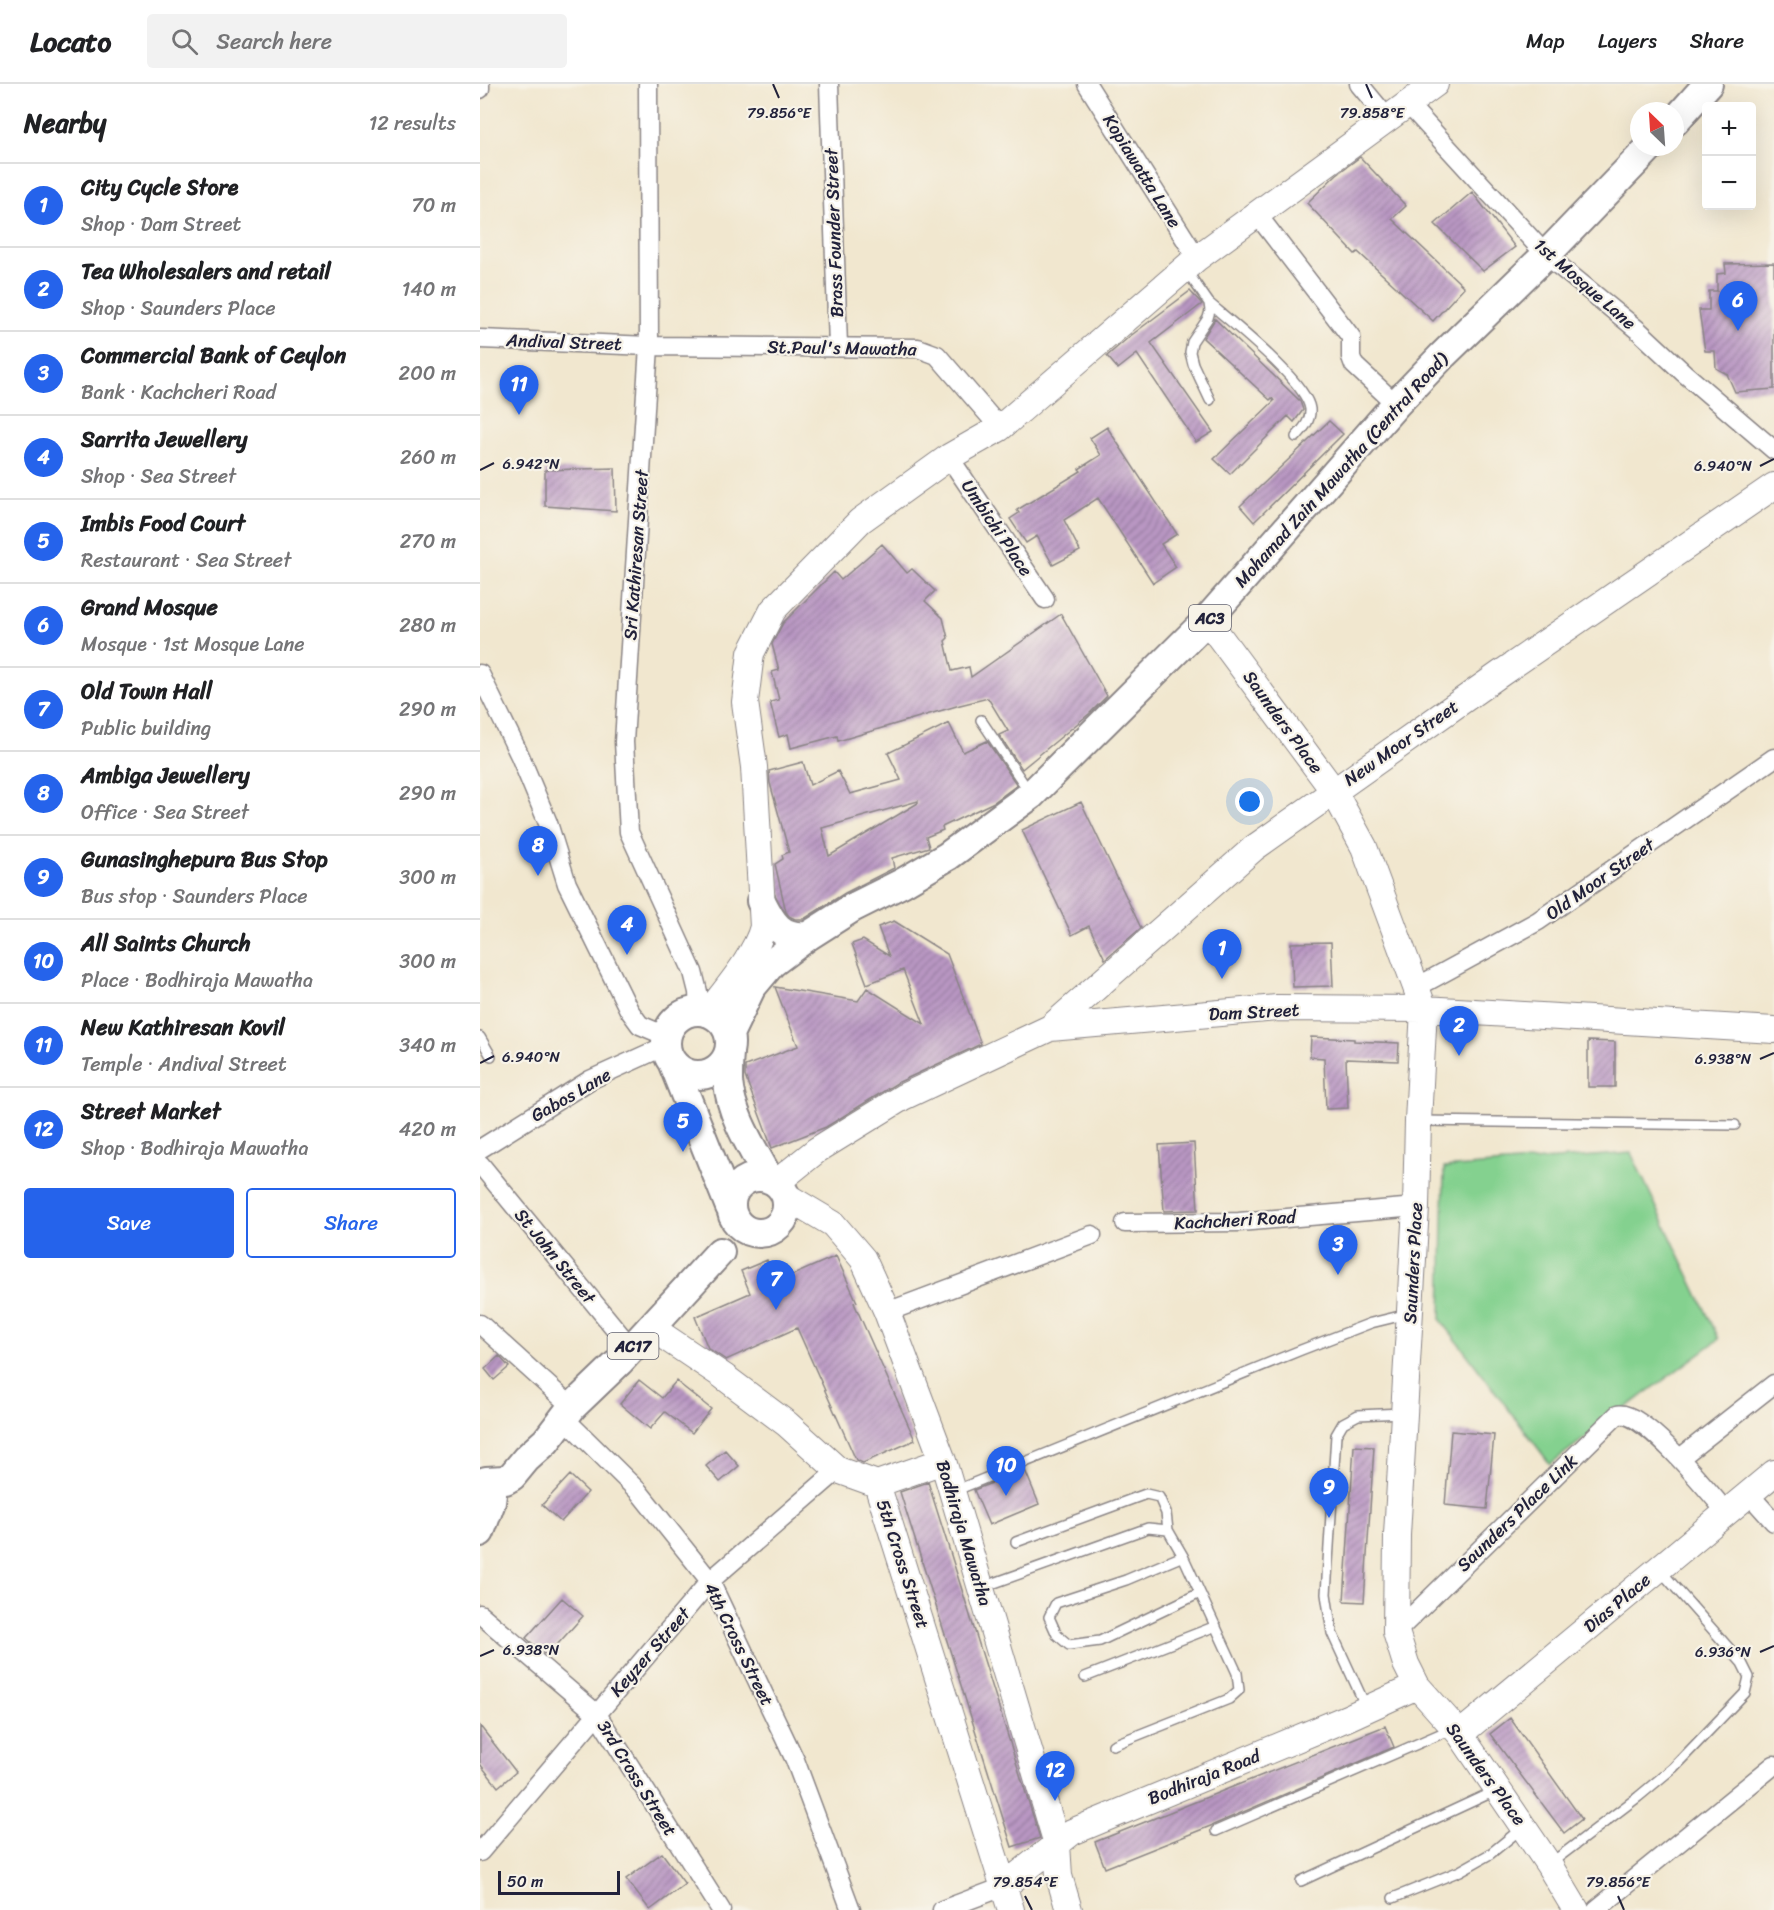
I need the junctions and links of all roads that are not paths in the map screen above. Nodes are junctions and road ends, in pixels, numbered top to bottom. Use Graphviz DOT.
graph roads {
  1 [pos="480,84"];
  2 [pos="648,84"];
  3 [pos="829,84"];
  4 [pos="1087,84"];
  5 [pos="1359,84"];
  6 [pos="1435,84"];
  7 [pos="1708,84"];
  8 [pos="480,89"];
  9 [pos="1398,111"];
  10 [pos="1684,111"];
  11 [pos="1641,156"];
  12 [pos="1256,213"];
  13 [pos="1546,255"];
  14 [pos="1191,263"];
  15 [pos="1209,303"];
  16 [pos="480,339"];
  17 [pos="649,346"];
  18 [pos="838,346"];
  19 [pos="1210,400"];
  20 [pos="1396,404"];
  21 [pos="1000,428"];
  22 [pos="1296,437"];
  23 [pos="1774,450"];
  24 [pos="949,457"];
  25 [pos="1774,486"];
  26 [pos="1045,599"];
  27 [pos="1208,620"];
  28 [pos="480,674"];
  29 [pos="981,720"];
  30 [pos="1774,758"];
  31 [pos="1333,790"];
  32 [pos="1030,795"];
  33 [pos="761,901"];
  34 [pos="808,936"];
  35 [pos="1421,998"];
  36 [pos="703,1012"];
  37 [pos="1050,1028"];
  38 [pos="1774,1030"];
  39 [pos="480,1037"];
  40 [pos="729,1044"];
  41 [pos="668,1049"];
  42 [pos="491,1056"];
  43 [pos="1418,1121"];
  44 [pos="1735,1125"];
  45 [pos="480,1149"];
  46 [pos="480,1164"];
  47 [pos="777,1186"];
  48 [pos="1416,1207"];
  49 [pos="738,1220"];
  50 [pos="1125,1223"];
  51 [pos="1092,1235"];
  52 [pos="886,1312"];
  53 [pos="1409,1313"];
  54 [pos="480,1324"];
  55 [pos="650,1327"];
  56 [pos="631,1348"];
  57 [pos="1774,1384"];
  58 [pos="568,1412"];
  59 [pos="1405,1412"];
  60 [pos="546,1441"];
  61 [pos="1680,1458"];
  62 [pos="943,1461"];
  63 [pos="838,1470"];
  64 [pos="1774,1473"];
  65 [pos="483,1478"];
  66 [pos="877,1484"];
  67 [pos="952,1492"];
  68 [pos="1749,1494"];
  69 [pos="1727,1513"];
  70 [pos="1774,1522"];
  71 [pos="1168,1530"];
  72 [pos="480,1533"];
  73 [pos="1016,1542"];
  74 [pos="1183,1556"];
  75 [pos="1659,1569"];
  76 [pos="710,1581"];
  77 [pos="980,1588"];
  78 [pos="1200,1593"];
  79 [pos="480,1614"];
  80 [pos="1216,1626"];
  81 [pos="1396,1632"];
  82 [pos="1085,1677"];
  83 [pos="1417,1686"];
  84 [pos="1367,1709"];
  85 [pos="597,1714"];
  86 [pos="1458,1731"];
  87 [pos="1113,1745"];
  88 [pos="1774,1765"];
  89 [pos="1499,1789"];
  90 [pos="1524,1826"];
  91 [pos="1216,1831"];
  92 [pos="1057,1845"];
  93 [pos="480,1852"];
  94 [pos="1549,1865"];
  95 [pos="1301,1881"];
  96 [pos="1007,1898"];
  97 [pos="1393,1898"];
  98 [pos="721,1910"];
  99 [pos="850,1910"];
  100 [pos="942,1910"];
  101 [pos="1070,1910"];
  102 [pos="1576,1910"];
  103 [pos="1596,1910"];
  1 -- 8 [label="street"];
  2 -- 17 [label="street, Sri Kathiresan Street"];
  3 -- 18 [label="street, Brass Founder Street"];
  4 -- 14 [label="street, Kopiawatta Lane"];
  5 -- 9 [label="street, 1st Mosque Lane"];
  6 -- 9 [label="street"];
  7 -- 10 [label="main road"];
  9 -- 12 [label="street"];
  9 -- 13 [label="street, 1st Mosque Lane"];
  11 -- 13 [label="main road, Mohamad Zain Mawatha (Central Road) / AC3"];
  12 -- 14 [label="street"];
  12 -- 20 [label="street"];
  13 -- 20 [label="main road, Mohamad Zain Mawatha (Central Road) / AC3"];
  13 -- 23 [label="street, 1st Mosque Lane"];
  14 -- 15 [label="lane"];
  14 -- 21 [label="street"];
  15 -- 19 [label="lane"];
  15 -- 22 [label="lane"];
  16 -- 17 [label="street, Andival Street"];
  17 -- 18 [label="street, St.Paul's Mawatha"];
  17 -- 36 [label="street, Sri Kathiresan Street"];
  18 -- 21 [label="street, St.Paul's Mawatha"];
  20 -- 27 [label="main road, Mohamad Zain Mawatha (Central Road) / AC3"];
  21 -- 24 [label="street"];
  24 -- 26 [label="street, Umbichi Place"];
  24 -- 33 [label="street"];
  25 -- 31 [label="street, New Moor Street"];
  27 -- 31 [label="street, Saunders Place"];
  27 -- 32 [label="main road, Mohamad Zain Mawatha (Central Road) / AC3"];
  28 -- 41 [label="street"];
  29 -- 32 [label="lane"];
  30 -- 35 [label="street, Old Moor Street"];
  31 -- 35 [label="street, Saunders Place"];
  31 -- 37 [label="street, New Moor Street"];
  32 -- 34 [label="main road, Mohamad Zain Mawatha (Central Road) / AC3"];
  33 -- 34 [label="main road"];
  33 -- 36 [label="street"];
  34 -- 40 [label="main road, Mohamad Zain Mawatha (Central Road) / AC3"];
  35 -- 37 [label="street, Dam Street"];
  35 -- 38 [label="street, Dam Street"];
  35 -- 43 [label="street, Saunders Place"];
  36 -- 40 [label="main road"];
  36 -- 41 [label="main road"];
  37 -- 47 [label="street, Dam Street"];
  39 -- 42 [label="lane"];
  40 -- 41 [label="main road"];
  40 -- 47 [label="main road"];
  41 -- 45 [label="street, Gabos Lane"];
  41 -- 49 [label="main road"];
  43 -- 44 [label="lane"];
  43 -- 48 [label="street, Saunders Place"];
  46 -- 56 [label="street, St John Street"];
  47 -- 49 [label="main road"];
  47 -- 49 [label="main road"];
  47 -- 52 [label="street, Bodhiraja Mawatha"];
  48 -- 50 [label="street, Kachcheri Road"];
  48 -- 53 [label="street, Saunders Place"];
  49 -- 55 [label="main road, AC17"];
  51 -- 52 [label="street"];
  52 -- 62 [label="street, Bodhiraja Mawatha"];
  53 -- 59 [label="street, Saunders Place"];
  53 -- 67 [label="lane"];
  54 -- 58 [label="street, 4th Cross Street"];
  55 -- 56 [label="main road, AC17"];
  55 -- 63 [label="street, 5th Cross Street"];
  56 -- 58 [label="main road, AC17"];
  57 -- 61 [label="street"];
  58 -- 60 [label="main road, AC17"];
  58 -- 76 [label="street, 4th Cross Street"];
  59 -- 81 [label="street, Saunders Place"];
  59 -- 84 [label="lane"];
  60 -- 65 [label="main road, AC17"];
  60 -- 72 [label="main road, AC17"];
  61 -- 69 [label="street"];
  61 -- 81 [label="street, Saunders Place Link"];
  62 -- 66 [label="street"];
  62 -- 67 [label="street, Bodhiraja Mawatha"];
  63 -- 66 [label="street, 5th Cross Street"];
  63 -- 76 [label="street, Keyzer Street"];
  64 -- 68 [label="street, Dias Place"];
  65 -- 72 [label="main road, AC17"];
  66 -- 96 [label="street, 5th Cross Street"];
  67 -- 77 [label="street, Bodhiraja Mawatha"];
  68 -- 69 [label="street, Dias Place"];
  68 -- 70 [label="street"];
  69 -- 75 [label="street, Dias Place"];
  71 -- 73 [label="lane"];
  71 -- 74 [label="lane"];
  71 -- 77 [label="lane"];
  74 -- 78 [label="lane"];
  74 -- 78 [label="lane"];
  75 -- 86 [label="street, Dias Place"];
  75 -- 94 [label="lane"];
  76 -- 85 [label="street, Keyzer Street"];
  76 -- 99 [label="street, 4th Cross Street"];
  77 -- 92 [label="street, Bodhiraja Mawatha"];
  78 -- 80 [label="lane"];
  79 -- 85 [label="street, 3rd Cross Street"];
  80 -- 82 [label="lane"];
  80 -- 87 [label="lane"];
  81 -- 83 [label="street, Saunders Place"];
  83 -- 84 [label="street, Bodhiraja Road"];
  83 -- 86 [label="street, Saunders Place"];
  84 -- 92 [label="street, Bodhiraja Road"];
  85 -- 93 [label="street, Keyzer Street"];
  85 -- 98 [label="street, 3rd Cross Street"];
  86 -- 89 [label="street, Saunders Place"];
  86 -- 91 [label="lane"];
  88 -- 103 [label="street"];
  89 -- 90 [label="street, Saunders Place"];
  89 -- 95 [label="lane"];
  90 -- 94 [label="street, Saunders Place"];
  90 -- 97 [label="lane"];
  92 -- 96 [label="street, Bodhiraja Road"];
  92 -- 101 [label="street, Bodhiraja Mawatha"];
  94 -- 102 [label="street, Saunders Place"];
  96 -- 100 [label="street"];
}
